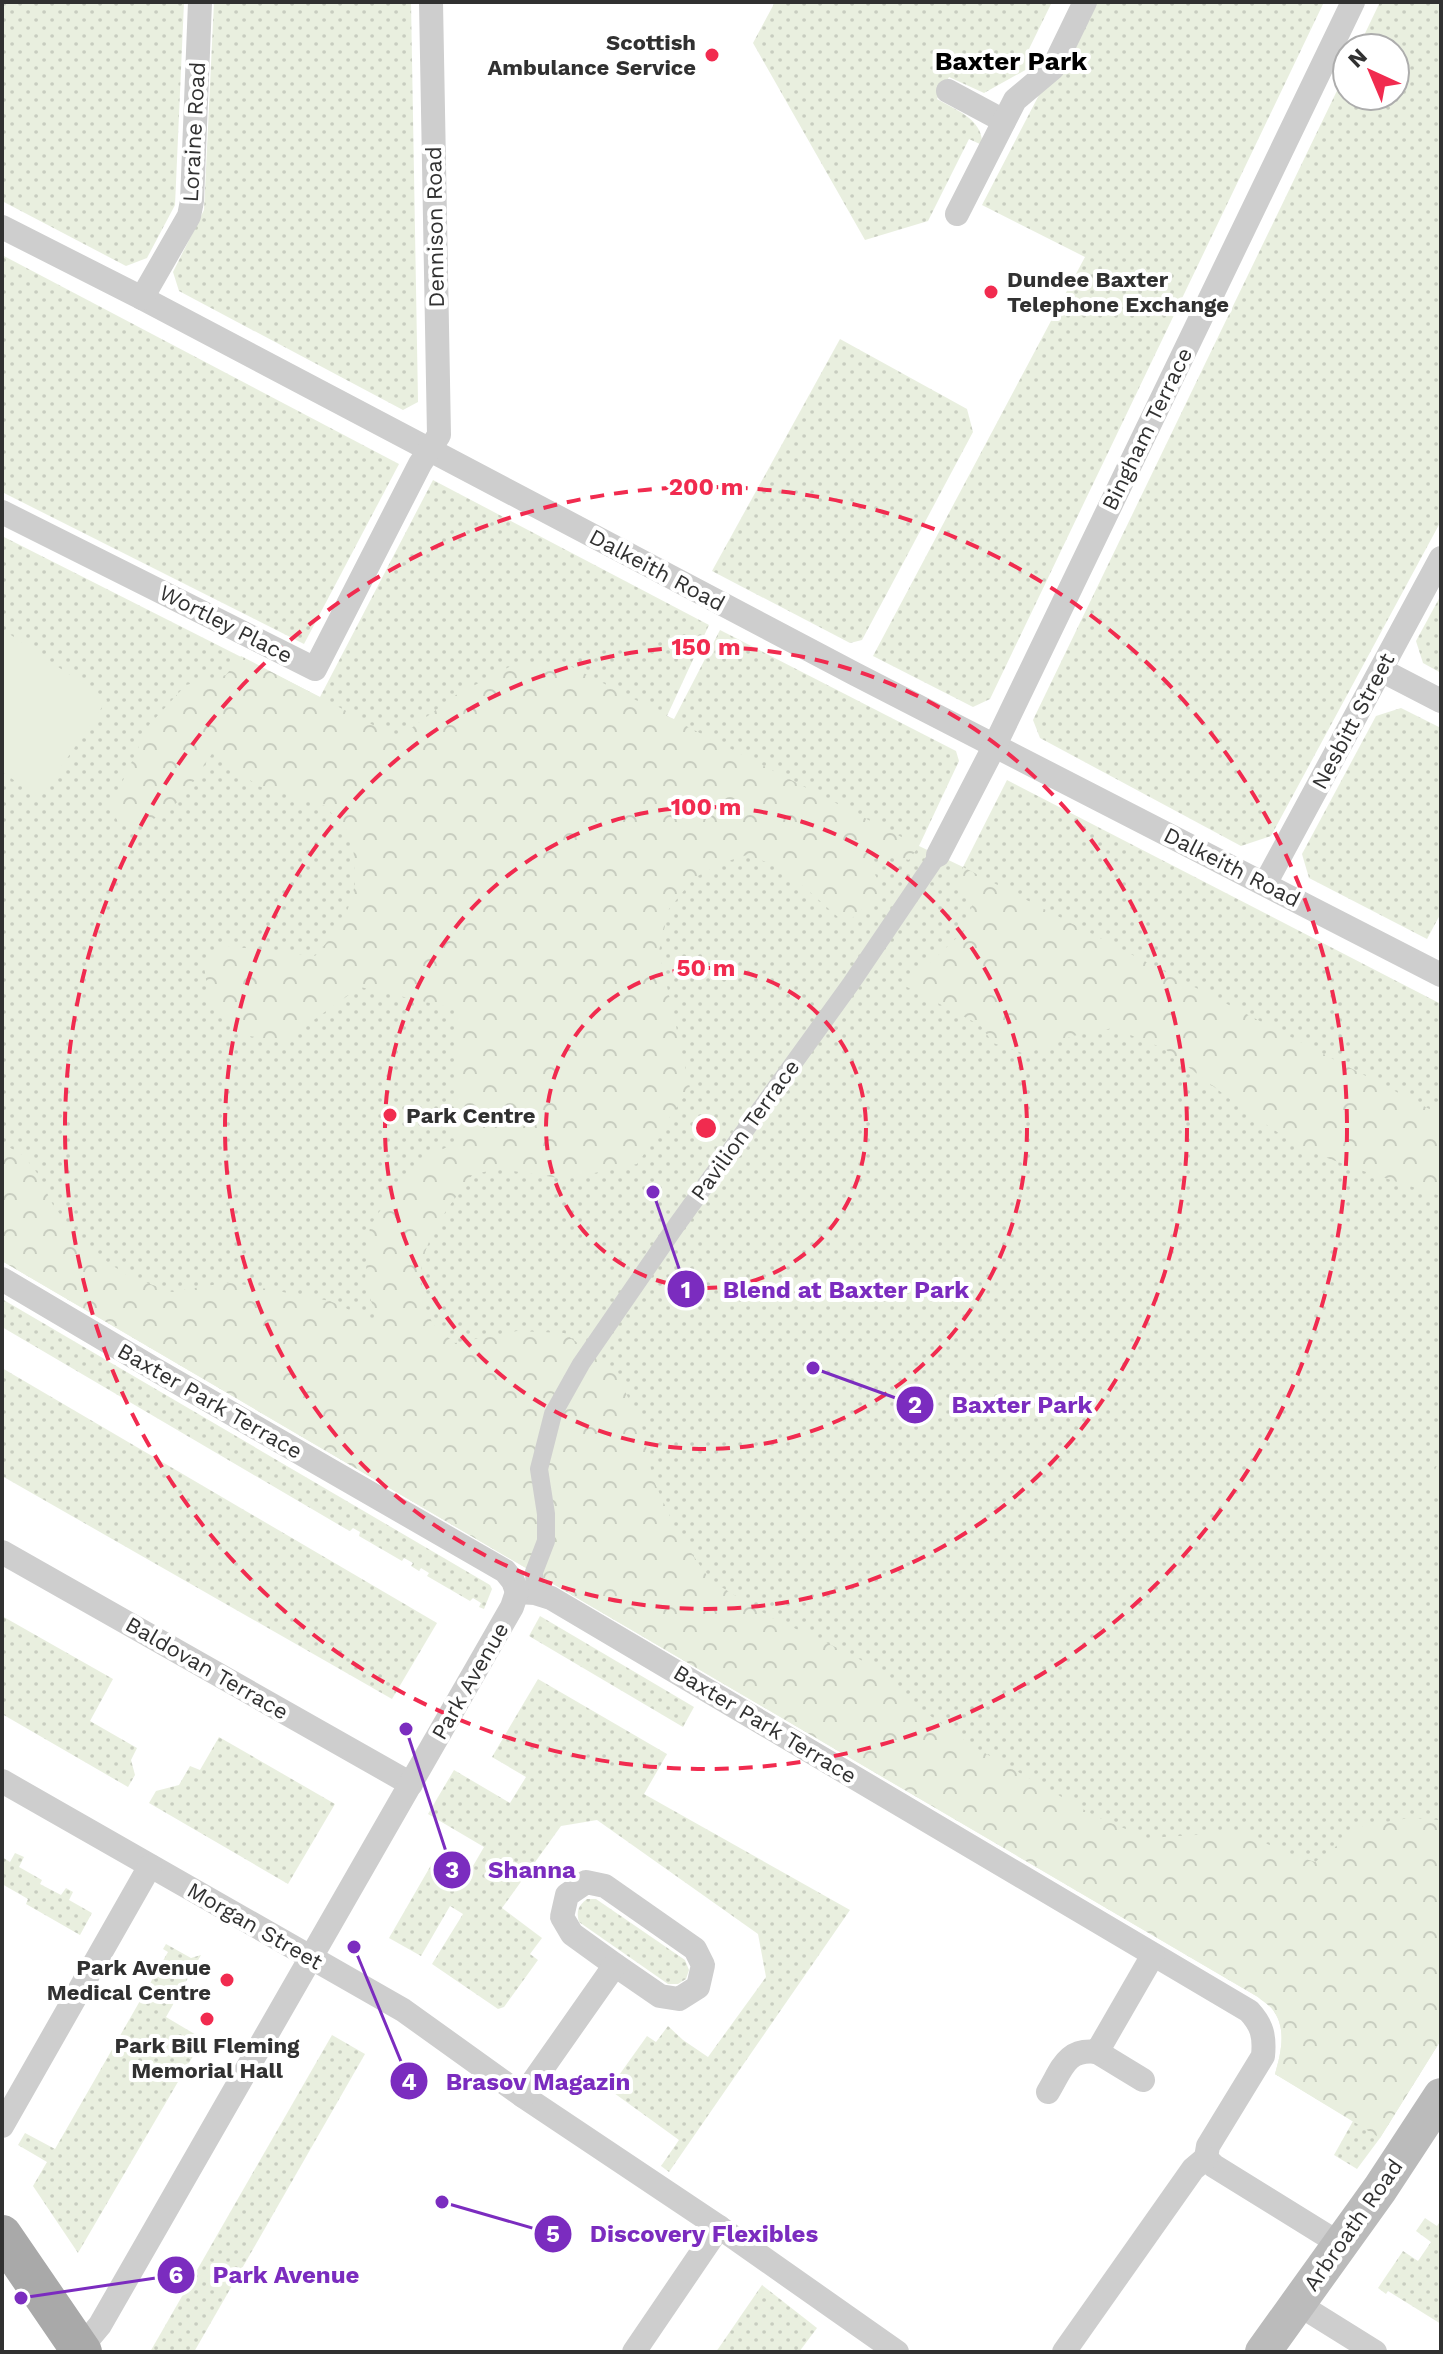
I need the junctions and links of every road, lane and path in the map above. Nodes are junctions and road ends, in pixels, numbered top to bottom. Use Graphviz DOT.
graph roads {
  1 [pos="200,2"];
  2 [pos="431,2"];
  3 [pos="1085,2"];
  4 [pos="1353,2"];
  5 [pos="948,91"];
  6 [pos="1004,121"];
  7 [pos="957,214"];
  8 [pos="2,227"];
  9 [pos="142,298"];
  10 [pos="429,449"];
  11 [pos="2,512"];
  12 [pos="1441,558"];
  13 [pos="1381,670"];
  14 [pos="1441,701"];
  15 [pos="995,745"];
  16 [pos="938,855"];
  17 [pos="1265,884"];
  18 [pos="1441,975"];
  19 [pos="2,1279"];
  20 [pos="2,1552"];
  21 [pos="526,1592"];
  22 [pos="2,1781"];
  23 [pos="411,1784"];
  24 [pos="150,1866"];
  25 [pos="1153,1955"];
  26 [pos="312,1959"];
  27 [pos="615,1965"];
  28 [pos="1097,2052"];
  29 [pos="1143,2080"];
  30 [pos="1048,2092"];
  31 [pos="523,2096"];
  32 [pos="1441,2096"];
  33 [pos="2,2126"];
  34 [pos="1206,2158"];
  35 [pos="719,2227"];
  36 [pos="2,2235"];
  37 [pos="1340,2244"];
  38 [pos="1298,2304"];
  39 [pos="888,2349"];
  40 [pos="81,2351"];
  41 [pos="634,2352"];
  42 [pos="1064,2352"];
  43 [pos="1263,2352"];
  44 [pos="1375,2352"];
  1 -- 9 [label="street, Loraine Road"];
  2 -- 10 [label="street, Dennison Road"];
  3 -- 6 [label="street"];
  4 -- 15 [label="street, Bingham Terrace"];
  5 -- 6 [label="street"];
  6 -- 7 [label="street"];
  8 -- 9 [label="street, Dalkeith Road"];
  9 -- 10 [label="street, Dalkeith Road"];
  10 -- 11 [label="street, Wortley Place"];
  10 -- 15 [label="street, Dalkeith Road"];
  12 -- 13 [label="street, Nesbitt Street"];
  13 -- 14 [label="street"];
  13 -- 17 [label="street, Nesbitt Street"];
  15 -- 16 [label="street, Bingham Terrace"];
  15 -- 17 [label="street, Dalkeith Road"];
  16 -- 21 [label="street, Pavilion Terrace"];
  17 -- 18 [label="street, Dalkeith Road"];
  19 -- 21 [label="street, Baxter Park Terrace"];
  20 -- 23 [label="street, Baldovan Terrace"];
  21 -- 23 [label="street, Park Avenue"];
  21 -- 25 [label="street, Baxter Park Terrace"];
  22 -- 24 [label="street, Morgan Street"];
  23 -- 26 [label="street, Park Avenue"];
  24 -- 26 [label="street, Morgan Street"];
  24 -- 33 [label="street"];
  25 -- 28 [label="street"];
  25 -- 34 [label="street, Baxter Park Terrace"];
  26 -- 31 [label="street, Morgan Street"];
  26 -- 40 [label="street, Park Avenue"];
  27 -- 27 [label="street"];
  27 -- 31 [label="street"];
  28 -- 29 [label="street"];
  28 -- 30 [label="street"];
  31 -- 35 [label="street, Morgan Street"];
  32 -- 37 [label="main road, Arbroath Road"];
  34 -- 37 [label="street"];
  34 -- 42 [label="street"];
  35 -- 39 [label="street, Morgan Street"];
  35 -- 41 [label="street"];
  36 -- 40 [label="main road"];
  37 -- 38 [label="main road, Arbroath Road"];
  38 -- 43 [label="main road, Arbroath Road"];
  38 -- 44 [label="street"];
}
